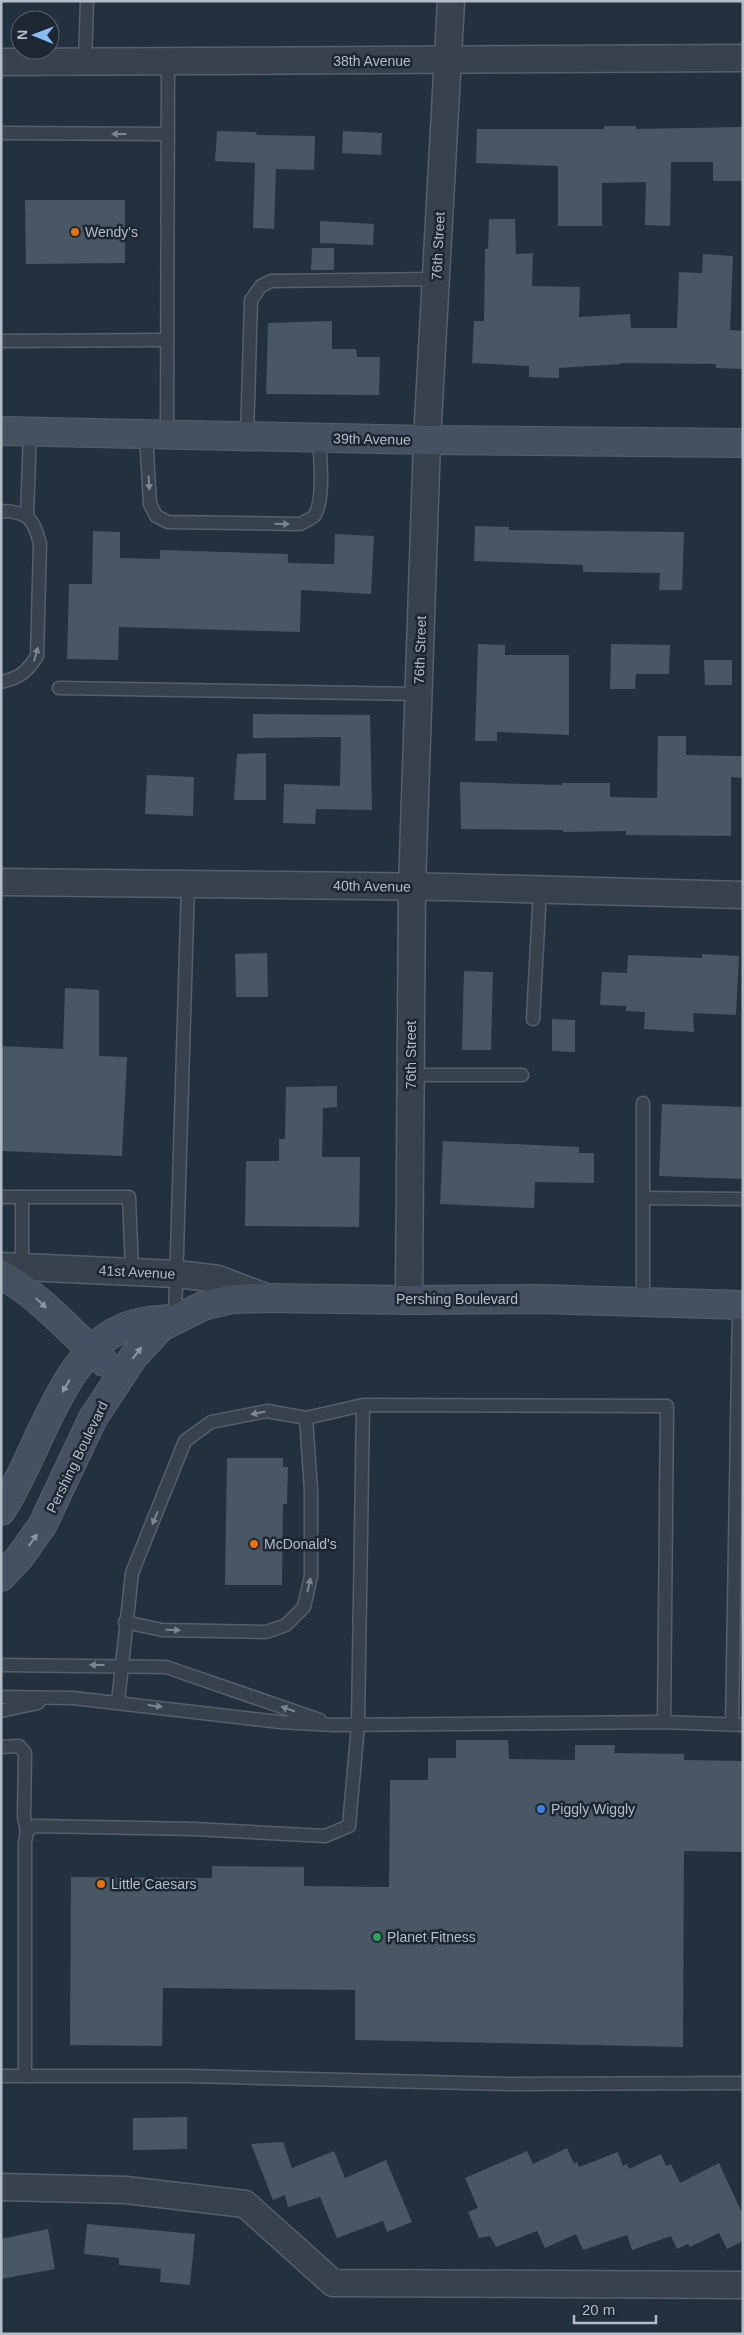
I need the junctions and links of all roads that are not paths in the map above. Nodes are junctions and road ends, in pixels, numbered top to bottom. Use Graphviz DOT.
graph roads {
  1 [pos="87,1"];
  2 [pos="451,1"];
  3 [pos="743,58"];
  4 [pos="168,61"];
  5 [pos="448,61"];
  6 [pos="1,62"];
  7 [pos="85,62"];
  8 [pos="1,134"];
  9 [pos="168,134"];
  10 [pos="436,279"];
  11 [pos="167,340"];
  12 [pos="1,341"];
  13 [pos="1,432"];
  14 [pos="30,432"];
  15 [pos="156,435"];
  16 [pos="247,436"];
  17 [pos="319,438"];
  18 [pos="427,440"];
  19 [pos="743,443"];
  20 [pos="1,511"];
  21 [pos="28,516"];
  22 [pos="1,682"];
  23 [pos="59,688"];
  24 [pos="419,694"];
  25 [pos="1,882"];
  26 [pos="188,884"];
  27 [pos="412,887"];
  28 [pos="540,890"];
  29 [pos="743,895"];
  30 [pos="533,1019"];
  31 [pos="411,1075"];
  32 [pos="522,1075"];
  33 [pos="643,1103"];
  34 [pos="1,1197"];
  35 [pos="22,1197"];
  36 [pos="643,1198"];
  37 [pos="743,1199"];
  38 [pos="8,1269"];
  39 [pos="132,1270"];
  40 [pos="177,1274"];
  41 [pos="268,1298"];
  42 [pos="408,1300"];
  43 [pos="643,1302"];
  44 [pos="741,1305"];
  45 [pos="175,1318"];
  46 [pos="91,1351"];
  47 [pos="120,1376"];
  48 [pos="363,1405"];
  49 [pos="306,1418"];
  50 [pos="1,1511"];
  51 [pos="1,1577"];
  52 [pos="125,1622"];
  53 [pos="739,1624"];
  54 [pos="1,1665"];
  55 [pos="122,1665"];
  56 [pos="1,1696"];
  57 [pos="73,1698"];
  58 [pos="118,1702"];
  59 [pos="1,1711"];
  60 [pos="664,1722"];
  61 [pos="334,1725"];
  62 [pos="358,1725"];
  63 [pos="737,1725"];
  64 [pos="1,1747"];
  65 [pos="27,1831"];
  66 [pos="1,2076"];
  67 [pos="25,2076"];
  68 [pos="743,2083"];
  69 [pos="1,2187"];
  70 [pos="743,2285"];
  1 -- 7 [label="lane"];
  2 -- 5 [label="street, 76th Street"];
  3 -- 5 [label="street, 38th Avenue"];
  4 -- 5 [label="street, 38th Avenue"];
  4 -- 7 [label="street, 38th Avenue"];
  4 -- 9 [label="lane"];
  5 -- 10 [label="street, 76th Street"];
  6 -- 7 [label="street, 38th Avenue"];
  9 -- 8 [label="lane, one-way"];
  9 -- 11 [label="lane"];
  10 -- 16 [label="lane"];
  10 -- 18 [label="street, 76th Street"];
  11 -- 12 [label="lane"];
  11 -- 15 [label="lane"];
  13 -- 14 [label="street, 39th Avenue"];
  14 -- 15 [label="street, 39th Avenue"];
  14 -- 21 [label="lane"];
  15 -- 16 [label="street, 39th Avenue"];
  15 -- 17 [label="lane, one-way"];
  16 -- 17 [label="street, 39th Avenue"];
  17 -- 18 [label="street, 39th Avenue"];
  18 -- 19 [label="street, 39th Avenue"];
  18 -- 24 [label="street, 76th Street"];
  20 -- 21 [label="lane"];
  22 -- 21 [label="lane, one-way"];
  23 -- 24 [label="lane"];
  24 -- 27 [label="street, 76th Street"];
  25 -- 26 [label="street, 40th Avenue"];
  26 -- 27 [label="street, 40th Avenue"];
  26 -- 40 [label="lane"];
  27 -- 28 [label="street, 40th Avenue"];
  27 -- 31 [label="street, 76th Street"];
  28 -- 29 [label="street, 40th Avenue"];
  28 -- 30 [label="lane"];
  31 -- 32 [label="lane"];
  31 -- 42 [label="street, 76th Street"];
  33 -- 36 [label="lane"];
  34 -- 35 [label="lane"];
  35 -- 38 [label="lane"];
  35 -- 39 [label="lane"];
  36 -- 37 [label="lane"];
  36 -- 43 [label="lane"];
  38 -- 39 [label="street, 41st Avenue"];
  38 -- 46 [label="street, one-way"];
  39 -- 40 [label="street, 41st Avenue"];
  40 -- 41 [label="street, 41st Avenue"];
  40 -- 45 [label="lane"];
  41 -- 42 [label="street, Pershing Boulevard"];
  41 -- 45 [label="street, Pershing Boulevard"];
  42 -- 43 [label="street, Pershing Boulevard"];
  43 -- 44 [label="street, Pershing Boulevard"];
  44 -- 53 [label="lane"];
  45 -- 46 [label="street, Pershing Boulevard"];
  47 -- 45 [label="street, Pershing Boulevard, one-way"];
  46 -- 47 [label="street"];
  46 -- 50 [label="street, Pershing Boulevard, one-way"];
  51 -- 47 [label="street, Pershing Boulevard, one-way"];
  48 -- 49 [label="lane"];
  48 -- 60 [label="lane"];
  48 -- 62 [label="lane"];
  49 -- 52 [label="lane, one-way"];
  52 -- 49 [label="lane, one-way"];
  52 -- 55 [label="lane"];
  53 -- 63 [label="lane"];
  55 -- 54 [label="lane, one-way"];
  55 -- 58 [label="lane"];
  61 -- 55 [label="lane, one-way"];
  56 -- 57 [label="lane"];
  57 -- 58 [label="lane"];
  57 -- 59 [label="lane"];
  58 -- 61 [label="lane, one-way"];
  60 -- 62 [label="lane"];
  60 -- 63 [label="lane"];
  61 -- 62 [label="lane"];
  62 -- 65 [label="lane"];
  64 -- 65 [label="lane"];
  65 -- 67 [label="lane"];
  66 -- 67 [label="lane"];
  67 -- 68 [label="lane"];
  69 -- 70 [label="street"];
}
